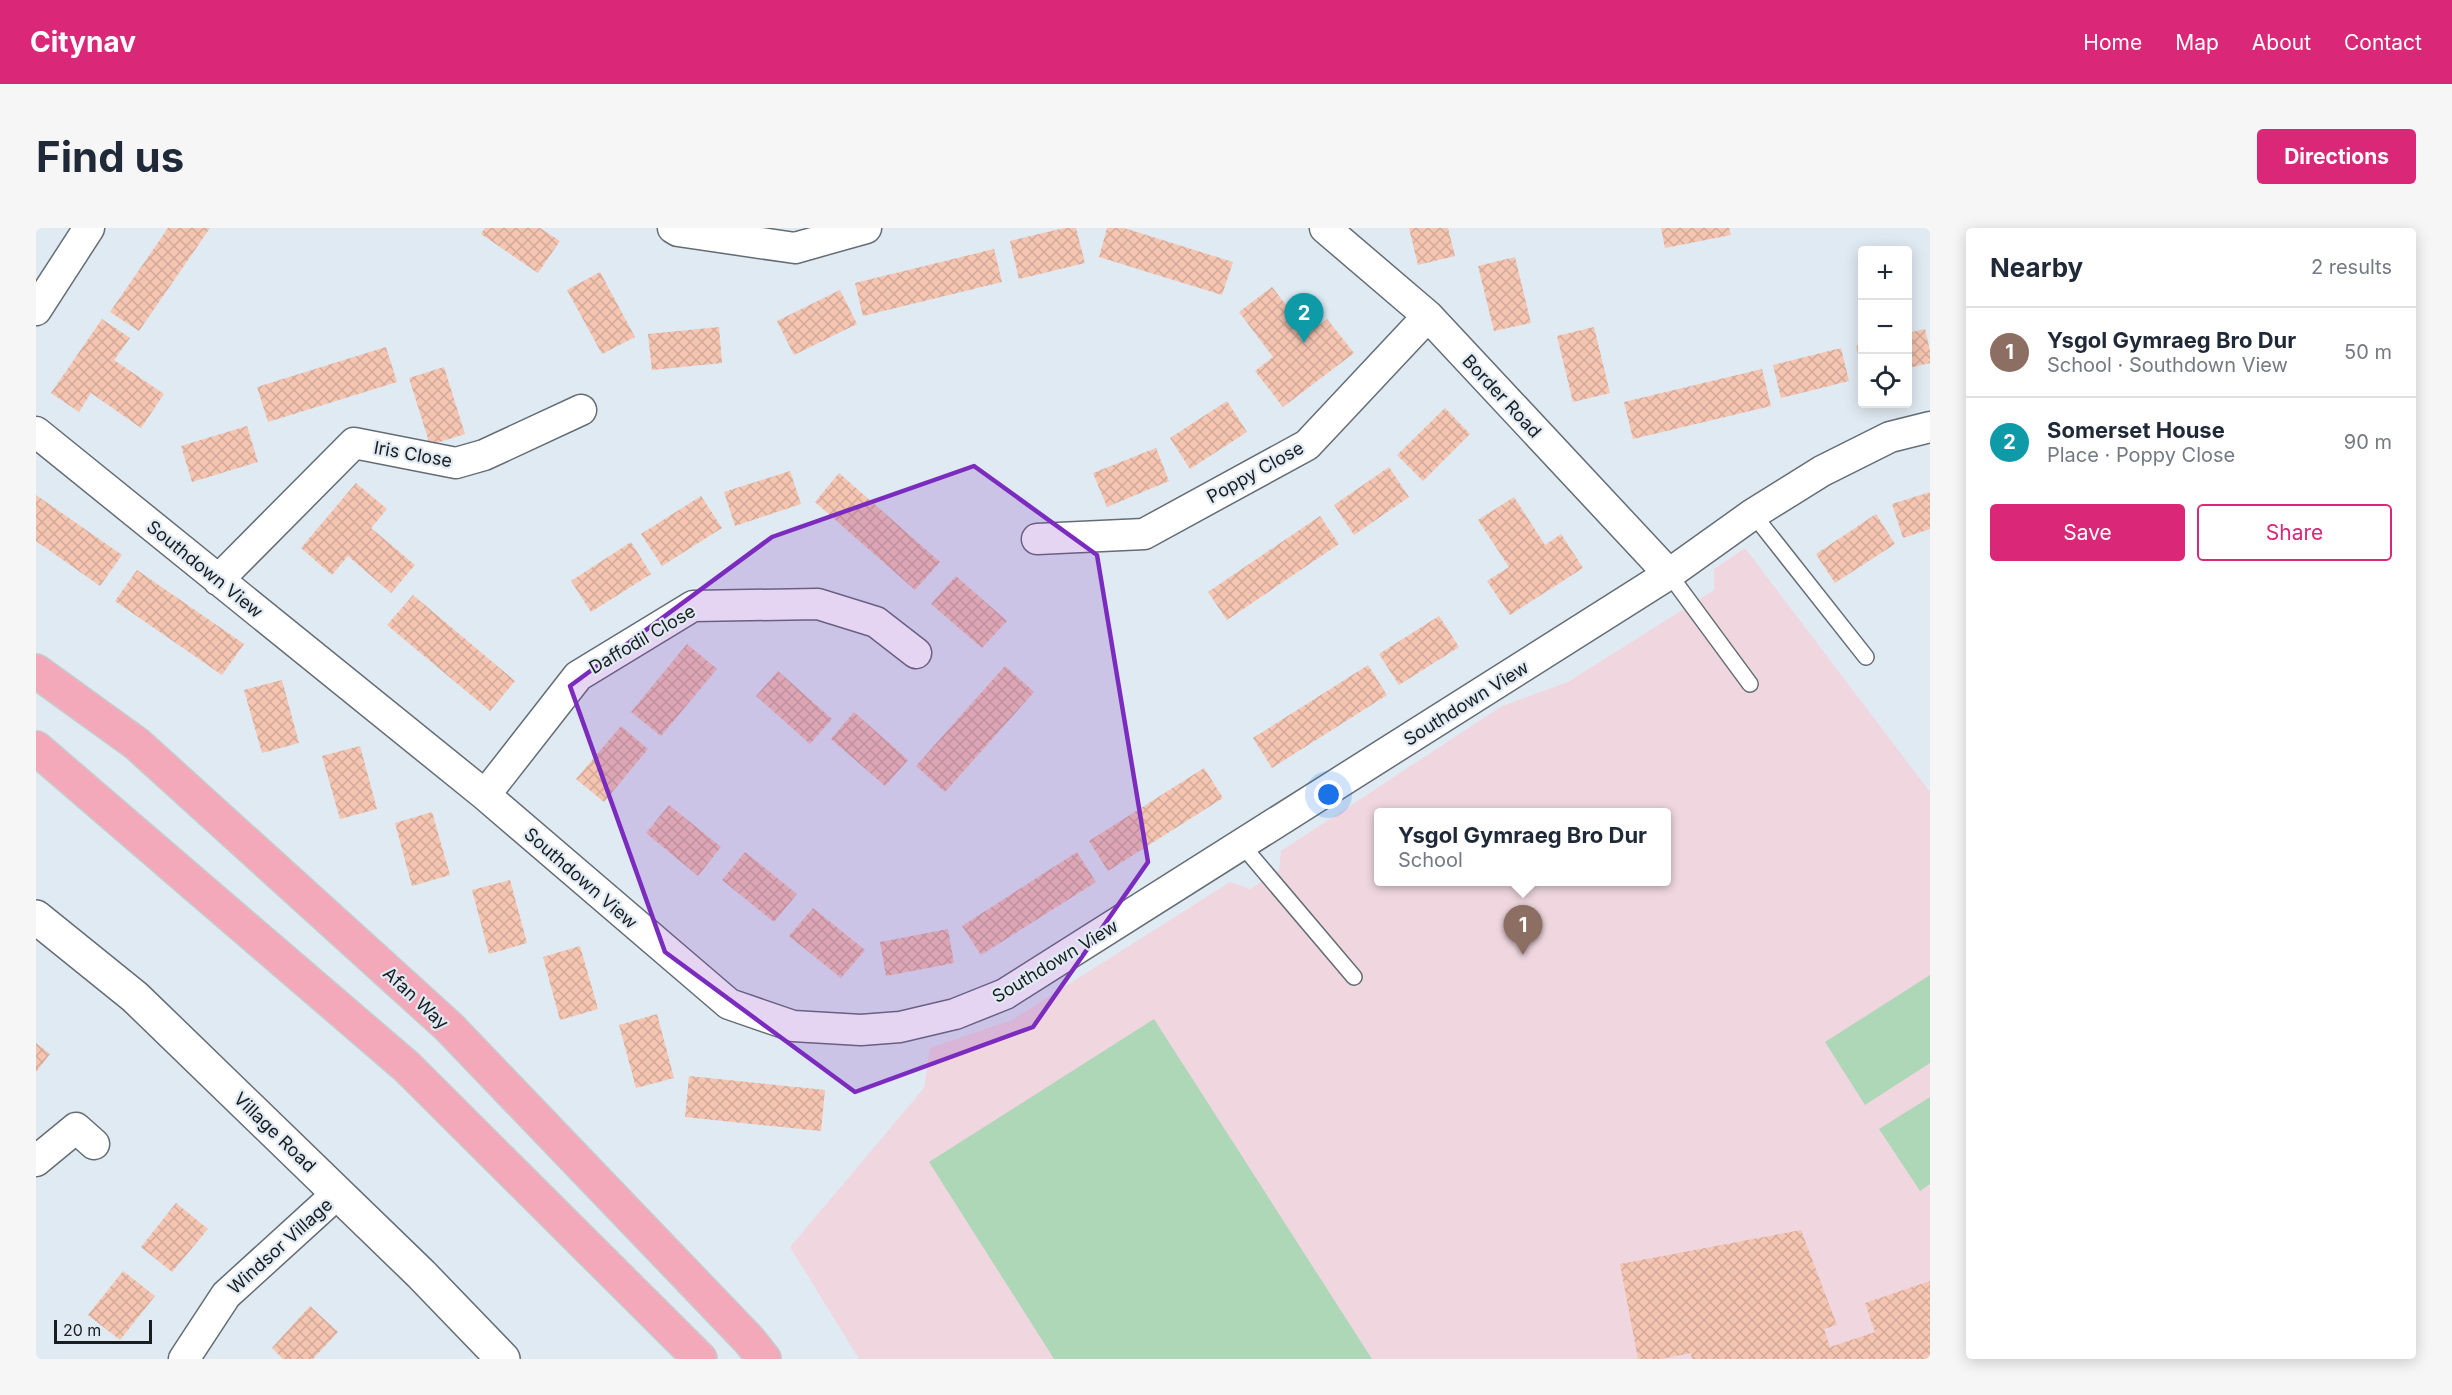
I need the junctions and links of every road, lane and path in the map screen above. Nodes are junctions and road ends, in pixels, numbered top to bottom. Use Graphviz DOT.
graph roads {
  1 [pos="89,228"];
  2 [pos="673,228"];
  3 [pos="866,228"];
  4 [pos="1325,228"];
  5 [pos="36,310"];
  6 [pos="1428,316"];
  7 [pos="581,410"];
  8 [pos="1930,427"];
  9 [pos="36,432"];
  10 [pos="1753,514"];
  11 [pos="1037,539"];
  12 [pos="1669,574"];
  13 [pos="218,580"];
  14 [pos="916,653"];
  15 [pos="1866,657"];
  16 [pos="36,672"];
  17 [pos="1750,684"];
  18 [pos="36,748"];
  19 [pos="485,795"];
  20 [pos="1242,845"];
  21 [pos="36,917"];
  22 [pos="1354,977"];
  23 [pos="93,1144"];
  24 [pos="36,1161"];
  25 [pos="338,1193"];
  26 [pos="183,1359"];
  27 [pos="503,1359"];
  28 [pos="700,1359"];
  29 [pos="764,1359"];
  1 -- 5 [label="street"];
  2 -- 3 [label="street"];
  4 -- 6 [label="street, Border Road"];
  6 -- 11 [label="street, Poppy Close"];
  6 -- 12 [label="street, Border Road"];
  7 -- 13 [label="street, Iris Close"];
  8 -- 10 [label="street, Southdown View"];
  9 -- 13 [label="street, Southdown View"];
  10 -- 12 [label="street, Southdown View"];
  10 -- 15 [label="lane"];
  12 -- 17 [label="lane"];
  12 -- 20 [label="street, Southdown View"];
  13 -- 19 [label="street, Southdown View"];
  14 -- 19 [label="street, Daffodil Close"];
  16 -- 29 [label="main road, Afan Way"];
  18 -- 28 [label="main road"];
  19 -- 20 [label="street, Southdown View"];
  20 -- 22 [label="lane"];
  21 -- 25 [label="street, Village Road"];
  23 -- 24 [label="street"];
  25 -- 26 [label="street, Windsor Village"];
  25 -- 27 [label="street, Village Road"];
}
